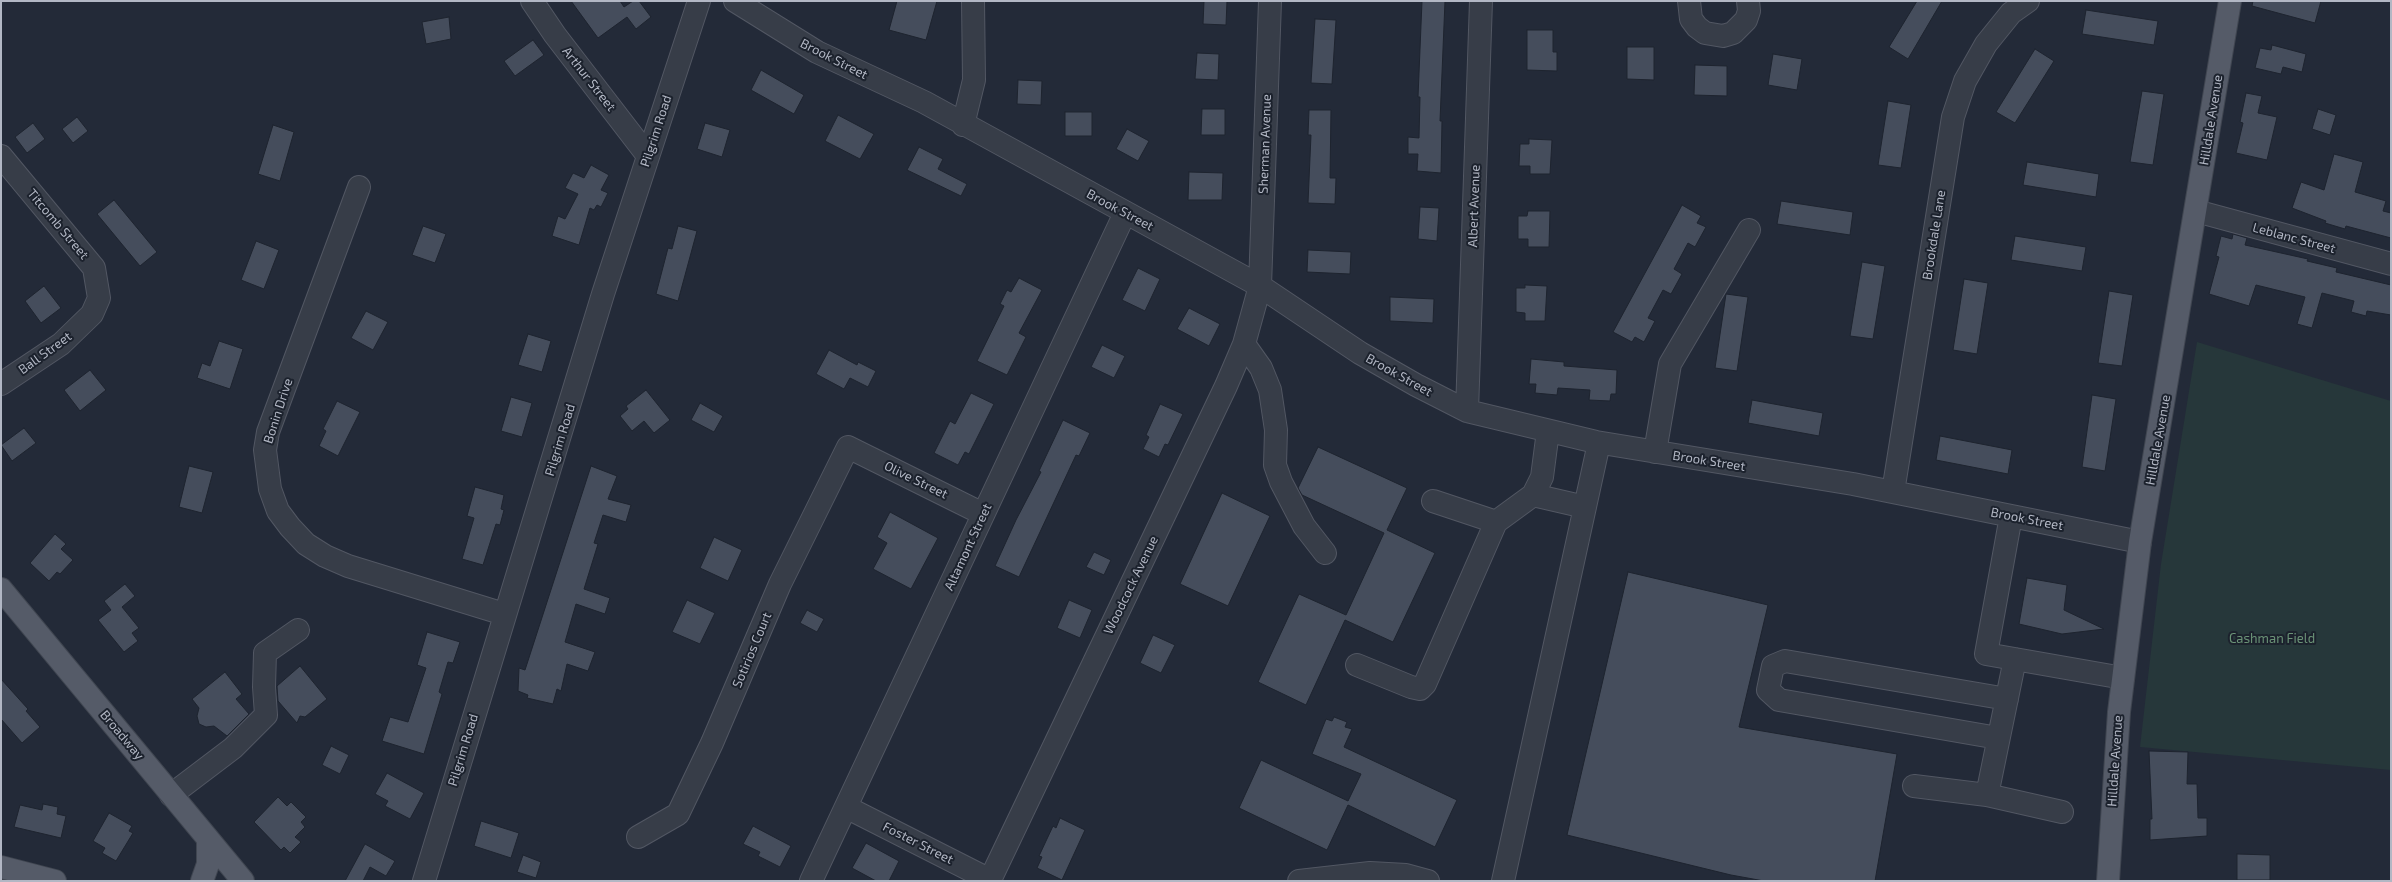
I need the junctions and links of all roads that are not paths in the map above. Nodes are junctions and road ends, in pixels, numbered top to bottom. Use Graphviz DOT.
graph roads {
  1 [pos="532,1"];
  2 [pos="699,1"];
  3 [pos="735,1"];
  4 [pos="973,1"];
  5 [pos="1270,1"];
  6 [pos="1481,1"];
  7 [pos="1688,1"];
  8 [pos="1748,1"];
  9 [pos="2028,1"];
  10 [pos="2230,1"];
  11 [pos="963,125"];
  12 [pos="1,156"];
  13 [pos="648,156"];
  14 [pos="359,187"];
  15 [pos="2196,211"];
  16 [pos="1125,213"];
  17 [pos="1749,230"];
  18 [pos="2391,264"];
  19 [pos="1260,286"];
  20 [pos="99,298"];
  21 [pos="1244,344"];
  22 [pos="1,384"];
  23 [pos="1467,411"];
  24 [pos="1548,431"];
  25 [pos="1599,443"];
  26 [pos="848,447"];
  27 [pos="1655,452"];
  28 [pos="1893,492"];
  29 [pos="1533,495"];
  30 [pos="1433,501"];
  31 [pos="1585,508"];
  32 [pos="983,514"];
  33 [pos="2011,516"];
  34 [pos="1496,522"];
  35 [pos="2140,542"];
  36 [pos="1325,553"];
  37 [pos="1,589"];
  38 [pos="504,614"];
  39 [pos="298,630"];
  40 [pos="2015,659"];
  41 [pos="1357,665"];
  42 [pos="2123,678"];
  43 [pos="2007,699"];
  44 [pos="1998,738"];
  45 [pos="1914,786"];
  46 [pos="171,795"];
  47 [pos="1987,795"];
  48 [pos="846,807"];
  49 [pos="2062,812"];
  50 [pos="638,837"];
  51 [pos="208,839"];
  52 [pos="2,870"];
  53 [pos="990,880"];
  54 [pos="55,881"];
  55 [pos="202,881"];
  56 [pos="242,881"];
  57 [pos="424,881"];
  58 [pos="811,881"];
  59 [pos="1299,881"];
  60 [pos="1428,881"];
  61 [pos="1503,881"];
  62 [pos="2108,881"];
  1 -- 13 [label="street, Arthur Street"];
  2 -- 13 [label="street, Pilgrim Road"];
  3 -- 11 [label="street, Brook Street"];
  4 -- 11 [label="street"];
  5 -- 19 [label="street, Sherman Avenue"];
  6 -- 23 [label="street, Albert Avenue"];
  7 -- 8 [label="street"];
  9 -- 28 [label="street, Brookdale Lane"];
  10 -- 15 [label="main road, Hilldale Avenue"];
  11 -- 16 [label="street, Brook Street"];
  12 -- 20 [label="street, Titcomb Street"];
  13 -- 38 [label="street, Pilgrim Road"];
  14 -- 38 [label="street, Bonin Drive"];
  15 -- 18 [label="street, Leblanc Street"];
  15 -- 35 [label="main road, Hilldale Avenue"];
  16 -- 19 [label="street, Brook Street"];
  16 -- 32 [label="street, Altamont Street"];
  17 -- 27 [label="street"];
  19 -- 21 [label="street, Woodcock Avenue"];
  19 -- 23 [label="street, Brook Street"];
  20 -- 22 [label="street, Ball Street"];
  21 -- 36 [label="street"];
  21 -- 53 [label="street, Woodcock Avenue"];
  23 -- 24 [label="street, Brook Street"];
  24 -- 25 [label="street, Brook Street"];
  24 -- 29 [label="street"];
  25 -- 27 [label="street, Brook Street"];
  25 -- 31 [label="street"];
  26 -- 32 [label="street, Olive Street"];
  26 -- 50 [label="street, Sotirios Court"];
  27 -- 28 [label="street, Brook Street"];
  28 -- 33 [label="street, Brook Street"];
  29 -- 31 [label="street"];
  29 -- 34 [label="street"];
  30 -- 34 [label="street"];
  31 -- 61 [label="street"];
  32 -- 48 [label="street, Altamont Street"];
  33 -- 35 [label="street, Brook Street"];
  33 -- 40 [label="street"];
  34 -- 41 [label="street"];
  35 -- 42 [label="main road, Hilldale Avenue"];
  37 -- 46 [label="main road, Broadway"];
  38 -- 57 [label="street, Pilgrim Road"];
  39 -- 46 [label="street"];
  40 -- 42 [label="street"];
  40 -- 43 [label="street"];
  42 -- 62 [label="main road, Hilldale Avenue"];
  43 -- 44 [label="street"];
  43 -- 44 [label="street"];
  44 -- 47 [label="street"];
  45 -- 47 [label="street"];
  46 -- 51 [label="main road, Broadway"];
  47 -- 49 [label="street"];
  48 -- 53 [label="street, Foster Street"];
  48 -- 58 [label="street, Altamont Street"];
  51 -- 55 [label="main road"];
  51 -- 56 [label="main road, Broadway"];
  52 -- 54 [label="main road"];
  59 -- 60 [label="street"];
}
